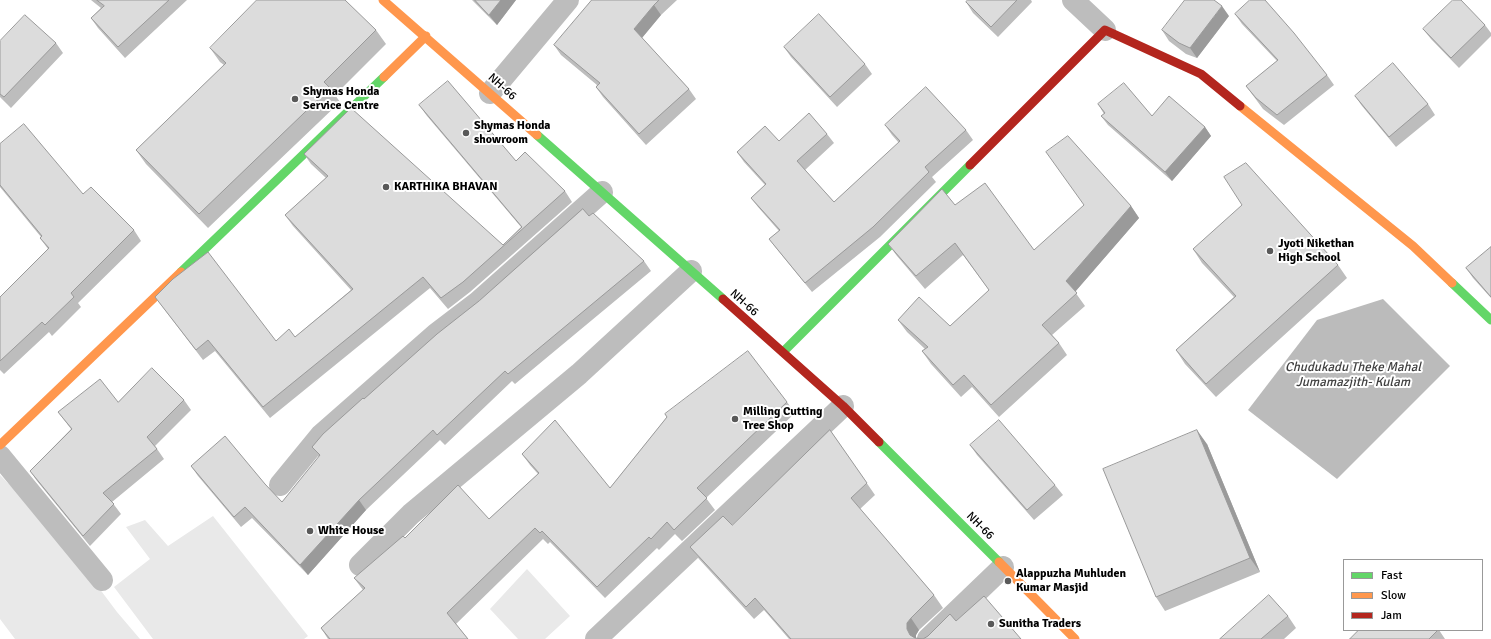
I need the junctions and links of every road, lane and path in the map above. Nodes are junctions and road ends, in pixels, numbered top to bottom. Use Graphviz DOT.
graph roads {
  1 [pos="383,0"];
  2 [pos="568,0"];
  3 [pos="1072,0"];
  4 [pos="1105,30"];
  5 [pos="426,36"];
  6 [pos="490,93"];
  7 [pos="602,192"];
  8 [pos="691,271"];
  9 [pos="1491,320"];
  10 [pos="783,352"];
  11 [pos="843,406"];
  12 [pos="0,445"];
  13 [pos="0,456"];
  14 [pos="280,485"];
  15 [pos="360,565"];
  16 [pos="1003,567"];
  17 [pos="102,580"];
  18 [pos="596,639"];
  19 [pos="928,639"];
  20 [pos="1075,639"];
  1 -- 5 [label="street, NH-66"];
  2 -- 6 [label="street"];
  3 -- 4 [label="street"];
  4 -- 9 [label="street"];
  4 -- 10 [label="street"];
  5 -- 6 [label="street, NH-66"];
  5 -- 12 [label="street"];
  6 -- 7 [label="street, NH-66"];
  7 -- 8 [label="street, NH-66"];
  7 -- 14 [label="street"];
  8 -- 10 [label="street, NH-66"];
  8 -- 15 [label="street"];
  10 -- 11 [label="street, NH-66"];
  11 -- 16 [label="street, NH-66"];
  11 -- 18 [label="street"];
  13 -- 17 [label="street"];
  16 -- 19 [label="street"];
  16 -- 20 [label="street, NH-66"];
}
